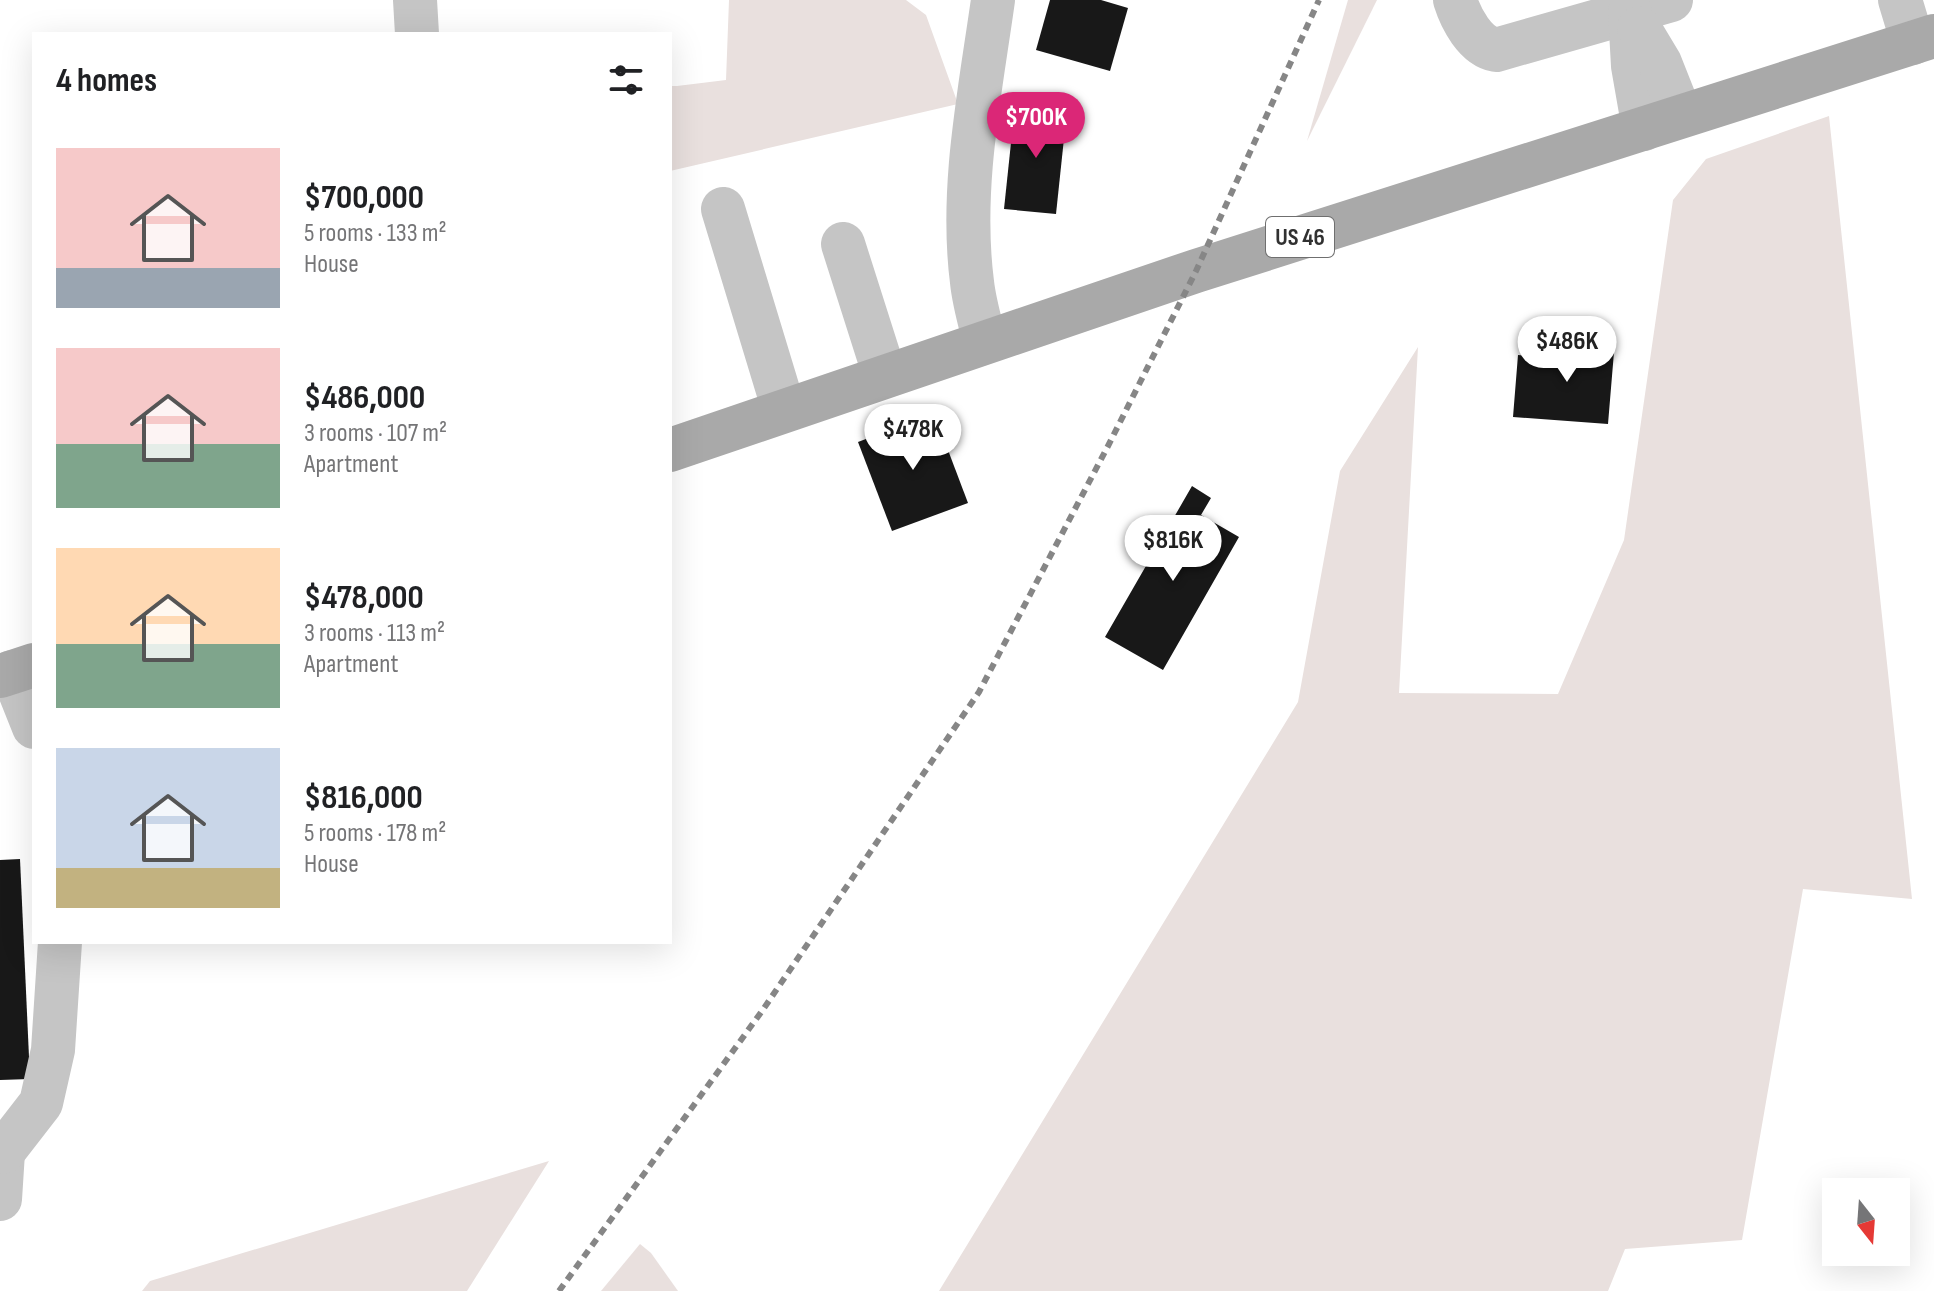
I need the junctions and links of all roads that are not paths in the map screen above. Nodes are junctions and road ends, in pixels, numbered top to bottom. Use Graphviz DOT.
graph roads {
  1 [pos="415,0"];
  2 [pos="993,0"];
  3 [pos="1455,0"];
  4 [pos="1671,0"];
  5 [pos="1900,0"];
  6 [pos="1630,12"];
  7 [pos="417,32"];
  8 [pos="1923,39"];
  9 [pos="1662,122"];
  10 [pos="723,209"];
  11 [pos="843,244"];
  12 [pos="985,342"];
  13 [pos="885,376"];
  14 [pos="784,410"];
  15 [pos="672,449"];
  16 [pos="15,671"];
  17 [pos="32,721"];
  18 [pos="60,944"];
  19 [pos="2,1152"];
  20 [pos="0,1199"];
  1 -- 7 [label="street"];
  2 -- 12 [label="street"];
  3 -- 6 [label="street"];
  4 -- 6 [label="street"];
  5 -- 8 [label="street"];
  6 -- 9 [label="street"];
  8 -- 9 [label="main road, US 46"];
  9 -- 12 [label="main road, US 46"];
  10 -- 14 [label="street"];
  11 -- 13 [label="street"];
  12 -- 13 [label="main road, US 46"];
  13 -- 14 [label="main road, US 46"];
  14 -- 15 [label="main road, US 46"];
  16 -- 17 [label="street"];
  18 -- 19 [label="street"];
  19 -- 20 [label="street"];
}
